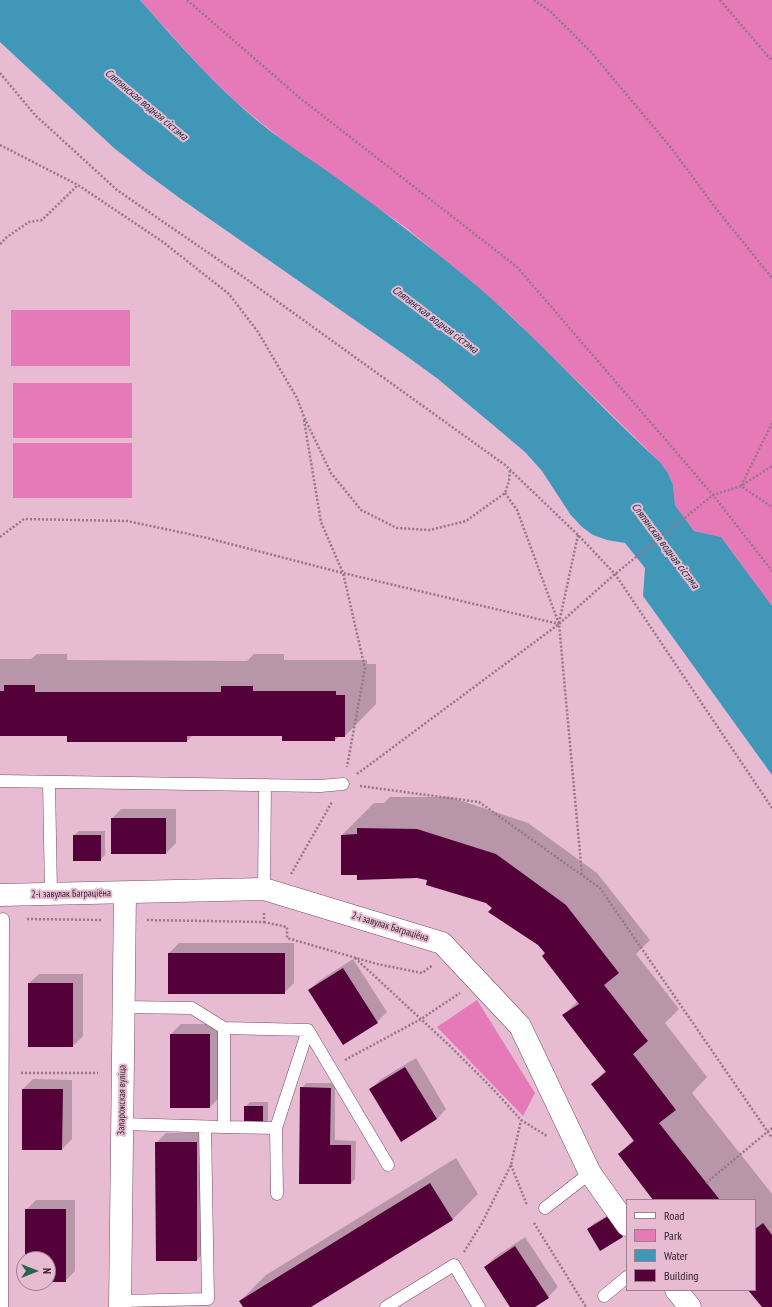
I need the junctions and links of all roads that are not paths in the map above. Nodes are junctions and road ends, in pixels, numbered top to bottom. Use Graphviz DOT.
graph roads {
  1 [pos="0,781"];
  2 [pos="49,782"];
  3 [pos="343,784"];
  4 [pos="265,785"];
  5 [pos="264,889"];
  6 [pos="125,893"];
  7 [pos="51,894"];
  8 [pos="0,895"];
  9 [pos="3,919"];
  10 [pos="124,1007"];
  11 [pos="1,1024"];
  12 [pos="224,1028"];
  13 [pos="308,1030"];
  14 [pos="122,1124"];
  15 [pos="206,1127"];
  16 [pos="224,1127"];
  17 [pos="276,1128"];
  18 [pos="1,1133"];
  19 [pos="388,1165"];
  20 [pos="590,1173"];
  21 [pos="277,1194"];
  22 [pos="545,1208"];
  23 [pos="626,1224"];
  24 [pos="626,1278"];
  25 [pos="677,1291"];
  26 [pos="604,1296"];
  27 [pos="120,1304"];
  28 [pos="2,1307"];
  29 [pos="386,1307"];
  30 [pos="479,1307"];
  31 [pos="690,1307"];
  1 -- 2 [label="lane"];
  2 -- 4 [label="lane"];
  2 -- 7 [label="lane"];
  3 -- 4 [label="lane"];
  4 -- 5 [label="lane"];
  5 -- 6 [label="street, 2-і завулак Баграціёна"];
  5 -- 20 [label="street, 2-і завулак Баграціёна"];
  6 -- 7 [label="street, 2-і завулак Баграціёна"];
  6 -- 10 [label="street, Запарожская вуліца"];
  7 -- 8 [label="street, 2-і завулак Баграціёна"];
  9 -- 11 [label="lane"];
  10 -- 12 [label="lane"];
  10 -- 14 [label="street, Запарожская вуліца"];
  11 -- 18 [label="lane"];
  12 -- 13 [label="lane"];
  12 -- 16 [label="lane"];
  13 -- 17 [label="lane"];
  13 -- 19 [label="lane"];
  14 -- 15 [label="lane"];
  14 -- 27 [label="street, Запарожская вуліца"];
  15 -- 16 [label="lane"];
  15 -- 27 [label="lane"];
  16 -- 17 [label="lane"];
  17 -- 21 [label="lane"];
  18 -- 28 [label="lane"];
  20 -- 22 [label="lane"];
  20 -- 23 [label="street, 2-і завулак Баграціёна"];
  24 -- 26 [label="lane"];
  25 -- 31 [label="street"];
  29 -- 30 [label="lane"];
}
